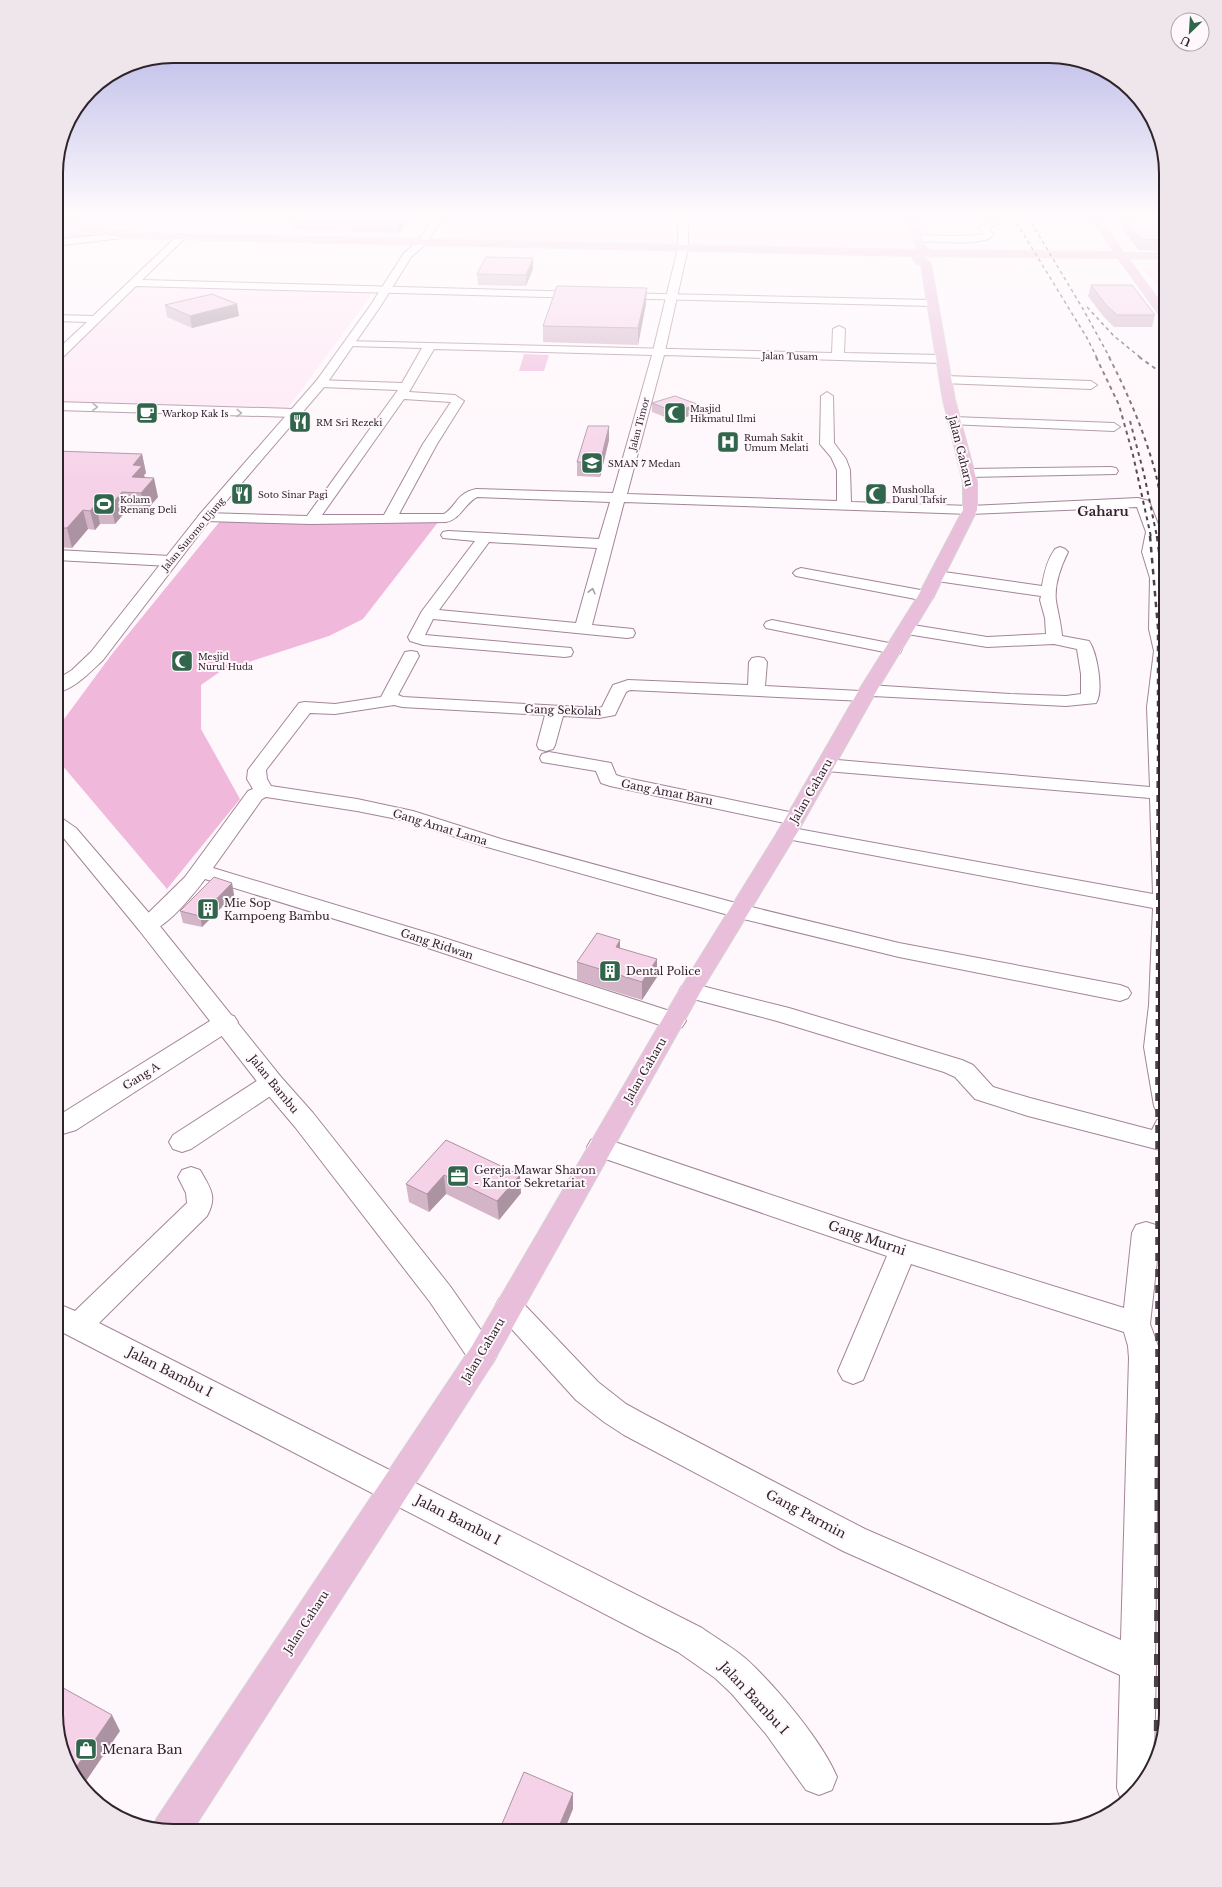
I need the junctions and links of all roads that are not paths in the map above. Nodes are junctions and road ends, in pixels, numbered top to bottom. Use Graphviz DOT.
graph roads {
  1 [pos="110,305"];
  2 [pos="375,305"];
  3 [pos="671,305"];
  4 [pos="932,305"];
  5 [pos="63,318"];
  6 [pos="96,319"];
  7 [pos="839,329"];
  8 [pos="350,343"];
  9 [pos="430,345"];
  10 [pos="63,351"];
  11 [pos="659,351"];
  12 [pos="838,357"];
  13 [pos="941,359"];
  14 [pos="946,380"];
  15 [pos="321,383"];
  16 [pos="1091,385"];
  17 [pos="404,391"];
  18 [pos="827,396"];
  19 [pos="63,406"];
  20 [pos="294,413"];
  21 [pos="954,421"];
  22 [pos="1114,427"];
  23 [pos="1110,471"];
  24 [pos="969,473"];
  25 [pos="474,498"];
  26 [pos="618,503"];
  27 [pos="845,507"];
  28 [pos="1000,507"];
  29 [pos="970,510"];
  30 [pos="205,517"];
  31 [pos="311,520"];
  32 [pos="388,520"];
  33 [pos="1053,521"];
  34 [pos="448,535"];
  35 [pos="485,538"];
  36 [pos="604,544"];
  37 [pos="1060,552"];
  38 [pos="63,555"];
  39 [pos="170,561"];
  40 [pos="801,573"];
  41 [pos="937,576"];
  42 [pos="1048,592"];
  43 [pos="926,596"];
  44 [pos="428,614"];
  45 [pos="772,625"];
  46 [pos="583,628"];
  47 [pos="906,629"];
  48 [pos="627,632"];
  49 [pos="1159,634"];
  50 [pos="1054,639"];
  51 [pos="894,649"];
  52 [pos="565,652"];
  53 [pos="411,656"];
  54 [pos="758,662"];
  55 [pos="1159,679"];
  56 [pos="63,684"];
  57 [pos="756,691"];
  58 [pos="866,693"];
  59 [pos="394,700"];
  60 [pos="556,711"];
  61 [pos="1159,758"];
  62 [pos="826,765"];
  63 [pos="264,791"];
  64 [pos="1159,793"];
  65 [pos="791,826"];
  66 [pos="63,828"];
  67 [pos="200,871"];
  68 [pos="1159,902"];
  69 [pos="739,912"];
  70 [pos="151,922"];
  71 [pos="690,991"];
  72 [pos="1120,993"];
  73 [pos="674,1021"];
  74 [pos="226,1022"];
  75 [pos="1159,1031"];
  76 [pos="1159,1065"];
  77 [pos="272,1083"];
  78 [pos="63,1124"];
  79 [pos="1159,1141"];
  80 [pos="182,1142"];
  81 [pos="600,1147"];
  82 [pos="191,1177"];
  83 [pos="1146,1233"];
  84 [pos="902,1250"];
  85 [pos="509,1308"];
  86 [pos="67,1321"];
  87 [pos="1136,1324"];
  88 [pos="486,1346"];
  89 [pos="853,1371"];
  90 [pos="394,1487"];
  91 [pos="1138,1666"];
  92 [pos="819,1777"];
  93 [pos="1135,1782"];
  94 [pos="175,1824"];
  1 -- 6 [label="street"];
  2 -- 8 [label="street, Jalan Sutomo Ujung"];
  3 -- 11 [label="street, Jalan Timor"];
  4 -- 13 [label="main road, Jalan Gaharu"];
  5 -- 6 [label="street"];
  6 -- 10 [label="street"];
  7 -- 12 [label="street"];
  8 -- 9 [label="street, Jalan Tusam"];
  8 -- 15 [label="street, Jalan Sutomo Ujung"];
  9 -- 11 [label="street, Jalan Tusam"];
  9 -- 17 [label="street"];
  11 -- 12 [label="street, Jalan Tusam"];
  11 -- 26 [label="street, Jalan Timor"];
  12 -- 13 [label="street, Jalan Tusam"];
  13 -- 14 [label="main road, Jalan Gaharu"];
  14 -- 16 [label="street"];
  14 -- 21 [label="main road, Jalan Gaharu"];
  15 -- 17 [label="street"];
  15 -- 20 [label="street, Jalan Sutomo Ujung"];
  17 -- 31 [label="street"];
  17 -- 32 [label="street"];
  18 -- 27 [label="street"];
  19 -- 20 [label="street, one-way"];
  20 -- 30 [label="street, Jalan Sutomo Ujung"];
  21 -- 22 [label="street"];
  21 -- 24 [label="main road, Jalan Gaharu"];
  23 -- 24 [label="street"];
  24 -- 29 [label="main road, Jalan Gaharu"];
  25 -- 26 [label="street"];
  26 -- 27 [label="street"];
  26 -- 32 [label="street"];
  26 -- 36 [label="street, Jalan Timor"];
  27 -- 29 [label="street"];
  28 -- 29 [label="street"];
  28 -- 33 [label="street"];
  28 -- 49 [label="street"];
  29 -- 41 [label="main road, Jalan Gaharu"];
  30 -- 31 [label="street"];
  30 -- 39 [label="street, Jalan Sutomo Ujung"];
  31 -- 32 [label="street"];
  34 -- 35 [label="street"];
  35 -- 36 [label="street"];
  35 -- 44 [label="street"];
  46 -- 36 [label="street, Jalan Timor, one-way"];
  37 -- 42 [label="street"];
  38 -- 39 [label="street"];
  39 -- 56 [label="street, Jalan Sutomo Ujung"];
  40 -- 43 [label="street"];
  41 -- 42 [label="street"];
  41 -- 43 [label="main road, Jalan Gaharu"];
  42 -- 50 [label="street"];
  43 -- 47 [label="main road, Jalan Gaharu"];
  44 -- 46 [label="street"];
  44 -- 52 [label="street"];
  45 -- 51 [label="street"];
  46 -- 48 [label="street"];
  47 -- 50 [label="street"];
  47 -- 51 [label="main road, Jalan Gaharu"];
  50 -- 58 [label="street, Gang Sekolah"];
  51 -- 58 [label="main road, Jalan Gaharu"];
  53 -- 59 [label="street"];
  54 -- 57 [label="street"];
  55 -- 61 [label="street"];
  57 -- 58 [label="street, Gang Sekolah"];
  57 -- 60 [label="street, Gang Sekolah"];
  58 -- 62 [label="main road, Jalan Gaharu"];
  59 -- 60 [label="street, Gang Sekolah"];
  59 -- 63 [label="street, Gang Sekolah"];
  60 -- 65 [label="street, Gang Amat Baru"];
  62 -- 64 [label="street"];
  62 -- 65 [label="main road, Jalan Gaharu"];
  63 -- 67 [label="street"];
  63 -- 69 [label="street, Gang Amat Lama"];
  65 -- 68 [label="street"];
  65 -- 69 [label="main road, Jalan Gaharu"];
  66 -- 70 [label="street, Jalan Bambu"];
  67 -- 70 [label="street"];
  67 -- 73 [label="street, Gang Ridwan"];
  69 -- 71 [label="main road, Jalan Gaharu"];
  69 -- 72 [label="street, Gang Amat Lama"];
  70 -- 74 [label="street, Jalan Bambu"];
  71 -- 73 [label="main road, Jalan Gaharu"];
  71 -- 79 [label="street"];
  73 -- 81 [label="main road, Jalan Gaharu"];
  74 -- 77 [label="street, Jalan Bambu"];
  74 -- 78 [label="street, Gang A"];
  75 -- 76 [label="street"];
  77 -- 80 [label="street"];
  77 -- 88 [label="street, Jalan Bambu"];
  81 -- 84 [label="street, Gang Murni"];
  81 -- 85 [label="main road, Jalan Gaharu"];
  82 -- 86 [label="street"];
  83 -- 87 [label="street"];
  84 -- 87 [label="street, Gang Murni"];
  84 -- 89 [label="street"];
  85 -- 88 [label="main road, Jalan Gaharu"];
  85 -- 91 [label="street, Gang Parmin"];
  86 -- 90 [label="street, Jalan Bambu I"];
  87 -- 91 [label="street"];
  88 -- 90 [label="main road, Jalan Gaharu"];
  90 -- 92 [label="street, Jalan Bambu I"];
  90 -- 94 [label="main road, Jalan Gaharu"];
  91 -- 93 [label="street"];
}
